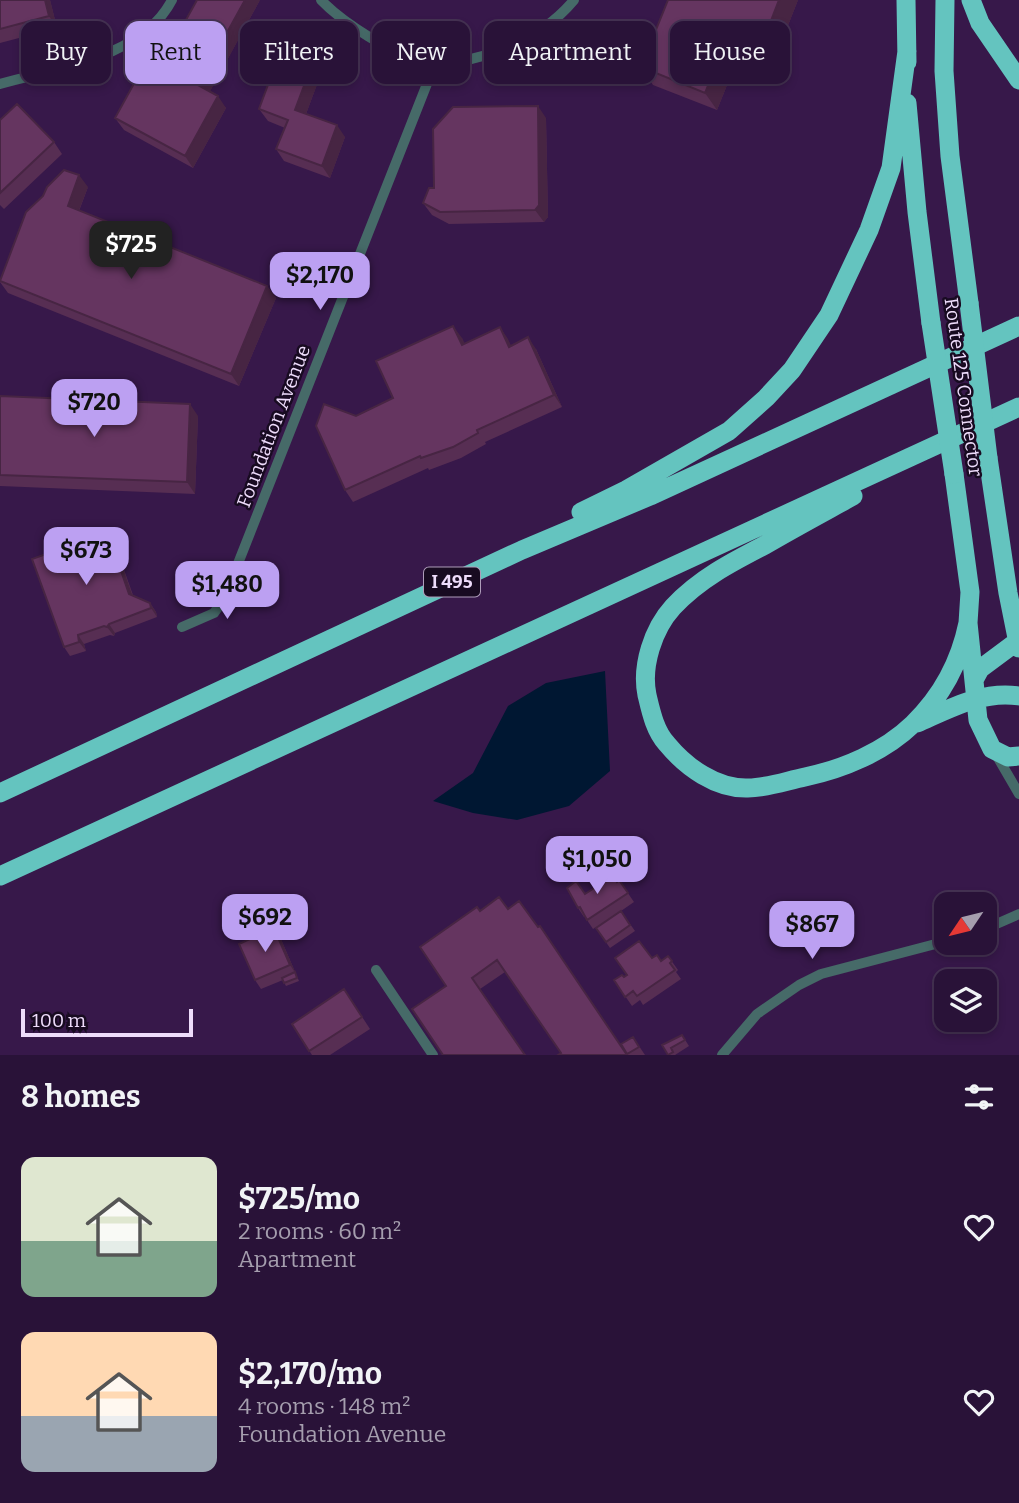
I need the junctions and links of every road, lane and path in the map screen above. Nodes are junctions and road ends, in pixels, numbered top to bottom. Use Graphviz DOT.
graph roads {
  1 [pos="172,0"];
  2 [pos="321,0"];
  3 [pos="574,0"];
  4 [pos="906,0"];
  5 [pos="945,0"];
  6 [pos="971,0"];
  7 [pos="372,38"];
  8 [pos="907,51"];
  9 [pos="470,58"];
  10 [pos="1019,80"];
  11 [pos="0,84"];
  12 [pos="427,84"];
  13 [pos="1019,326"];
  14 [pos="1019,407"];
  15 [pos="922,452"];
  16 [pos="1002,541"];
  17 [pos="522,550"];
  18 [pos="1019,571"];
  19 [pos="968,623"];
  20 [pos="182,627"];
  21 [pos="1018,643"];
  22 [pos="975,690"];
  23 [pos="1019,696"];
  24 [pos="912,725"];
  25 [pos="992,749"];
  26 [pos="1019,755"];
  27 [pos="0,793"];
  28 [pos="1019,794"];
  29 [pos="0,876"];
  30 [pos="1019,914"];
  31 [pos="998,923"];
  32 [pos="934,945"];
  33 [pos="376,970"];
  34 [pos="433,1055"];
  35 [pos="722,1055"];
  1 -- 11 [label="street"];
  2 -- 7 [label="street"];
  3 -- 9 [label="street"];
  4 -- 8 [label="highway, Route 125 Connector"];
  5 -- 16 [label="highway, Route 125 Connector, bridge"];
  6 -- 10 [label="highway"];
  8 -- 17 [label="highway"];
  8 -- 19 [label="highway, Route 125 Connector, bridge"];
  12 -- 20 [label="street, Foundation Avenue"];
  13 -- 17 [label="highway, I 495"];
  14 -- 15 [label="highway"];
  15 -- 24 [label="highway"];
  15 -- 29 [label="highway"];
  16 -- 18 [label="highway"];
  16 -- 21 [label="highway, Route 125 Connector"];
  17 -- 27 [label="highway, I 495"];
  19 -- 22 [label="highway, Route 125 Connector"];
  19 -- 24 [label="highway"];
  21 -- 22 [label="highway"];
  22 -- 23 [label="highway"];
  22 -- 24 [label="highway"];
  22 -- 25 [label="highway, Route 125 Connector"];
  25 -- 26 [label="highway"];
  25 -- 28 [label="street"];
  30 -- 31 [label="street"];
  32 -- 35 [label="street"];
  33 -- 34 [label="street"];
}
